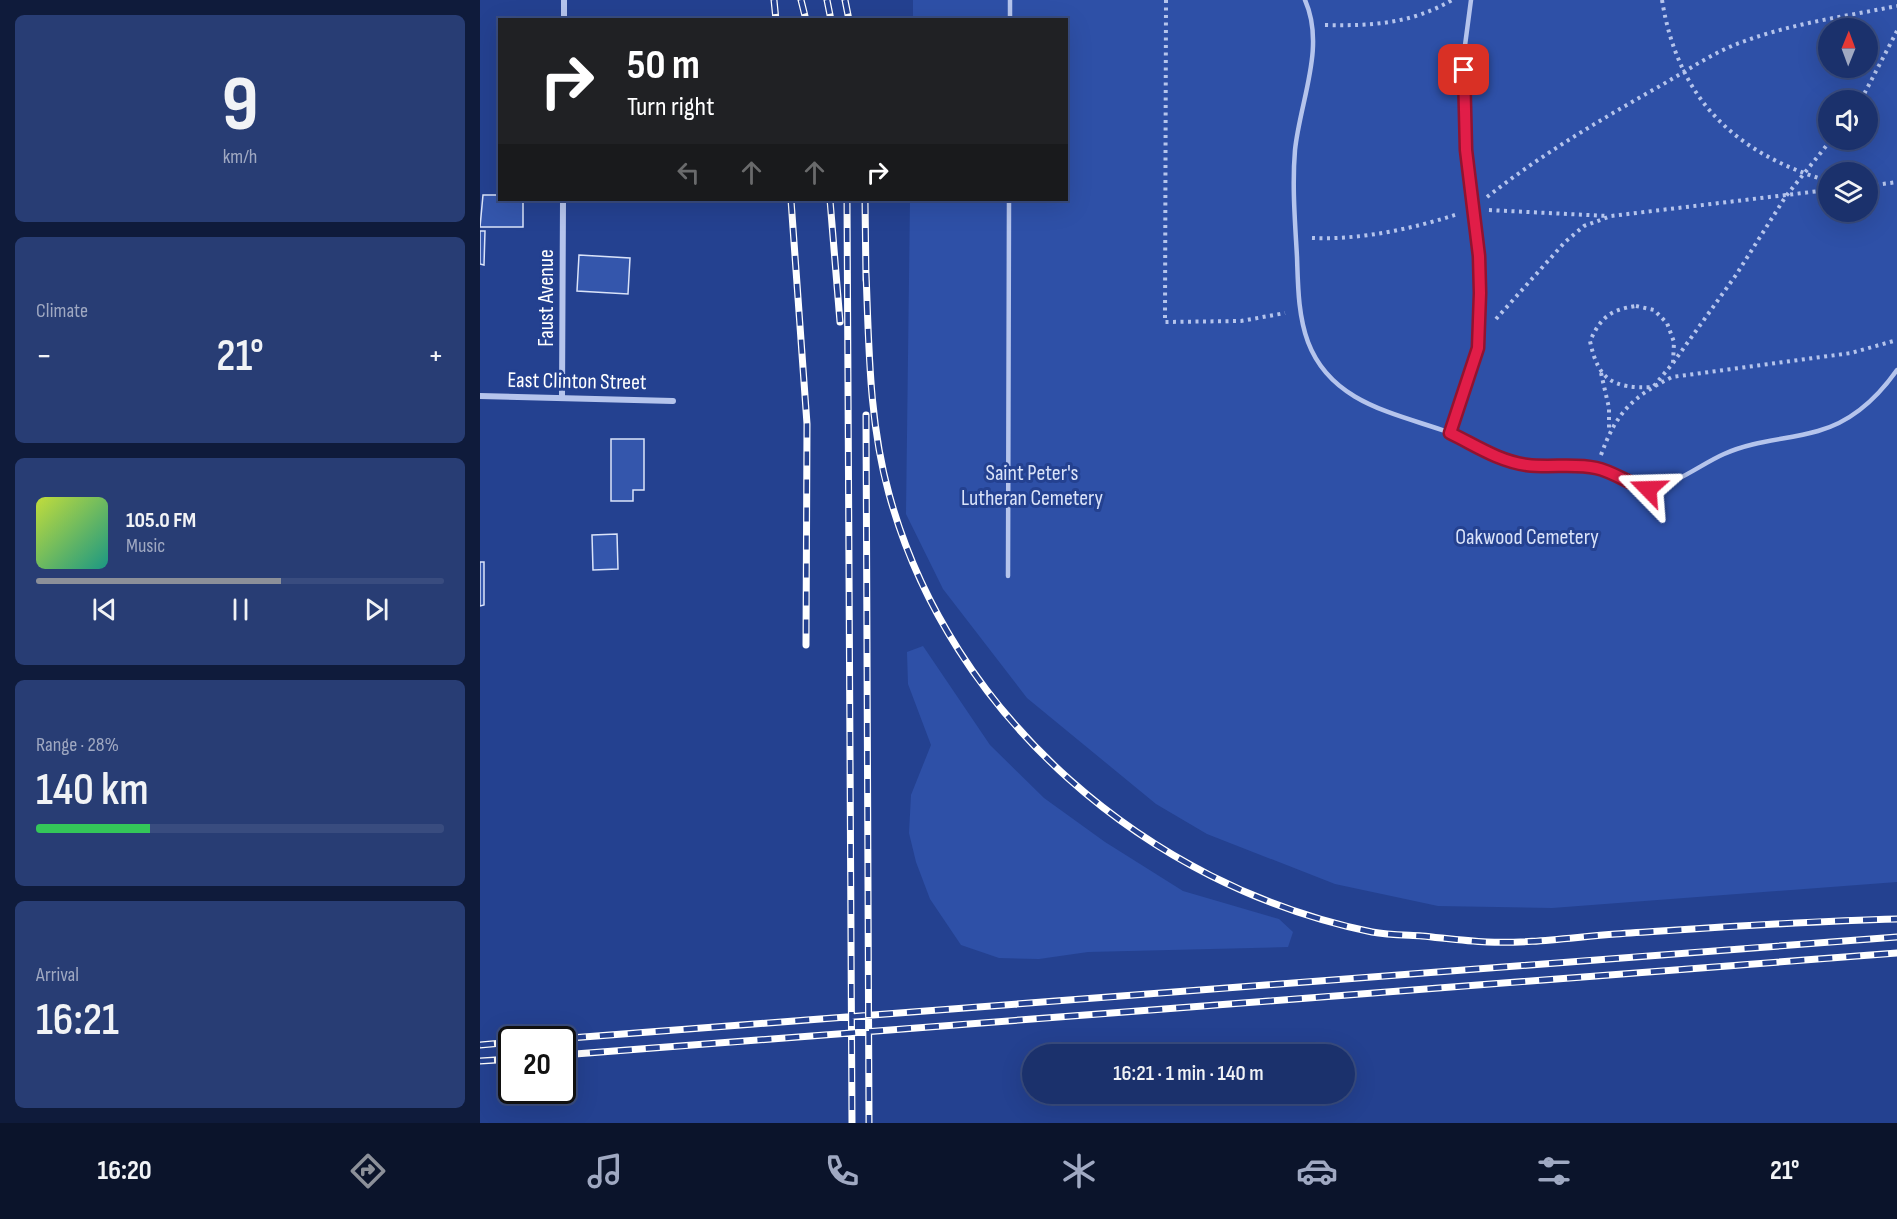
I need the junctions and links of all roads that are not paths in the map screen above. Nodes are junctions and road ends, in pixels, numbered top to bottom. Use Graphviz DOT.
graph roads {
  1 [pos="564,0"];
  2 [pos="1010,0"];
  3 [pos="1305,0"];
  4 [pos="1471,0"];
  5 [pos="564,18"];
  6 [pos="1010,18"];
  7 [pos="563,201"];
  8 [pos="1009,201"];
  9 [pos="1897,370"];
  10 [pos="480,396"];
  11 [pos="562,397"];
  12 [pos="673,400"];
  13 [pos="1450,433"];
  14 [pos="1008,576"];
  1 -- 5 [label="street"];
  2 -- 6 [label="lane"];
  3 -- 13 [label="lane"];
  4 -- 13 [label="lane"];
  7 -- 11 [label="street, Faust Avenue"];
  8 -- 14 [label="lane"];
  9 -- 13 [label="lane"];
  10 -- 11 [label="street, East Clinton Street"];
  11 -- 12 [label="street, East Clinton Street"];
}
